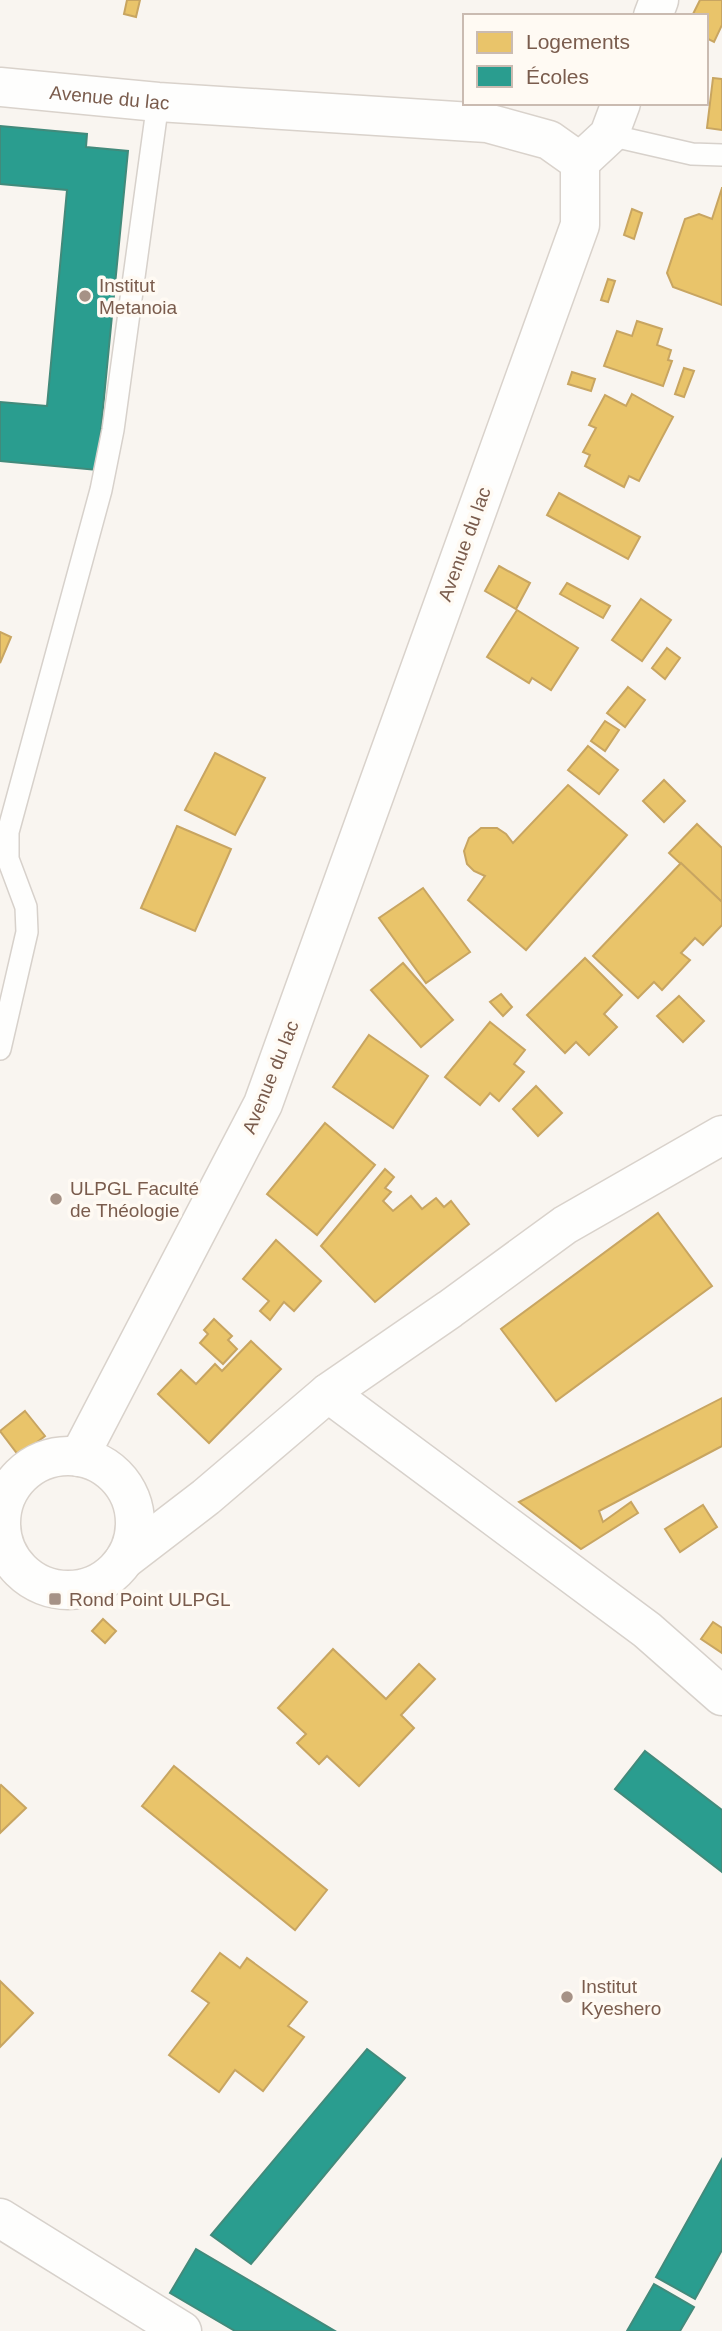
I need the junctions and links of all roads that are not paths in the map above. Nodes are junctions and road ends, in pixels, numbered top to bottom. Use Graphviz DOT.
graph roads {
  1 [pos="0,87"];
  2 [pos="158,102"];
  3 [pos="615,119"];
  4 [pos="722,155"];
  5 [pos="580,162"];
  6 [pos="0,1049"];
  7 [pos="722,1135"];
  8 [pos="328,1393"];
  9 [pos="79,1457"];
  10 [pos="124,1560"];
  11 [pos="4,1566"];
  12 [pos="722,1696"];
  13 [pos="0,2218"];
  14 [pos="182,2331"];
  1 -- 2 [label="main road, Avenue du lac"];
  2 -- 5 [label="main road, Avenue du lac"];
  2 -- 6 [label="lane"];
  3 -- 4 [label="lane"];
  3 -- 5 [label="main road"];
  5 -- 9 [label="main road, Avenue du lac"];
  7 -- 8 [label="main road"];
  8 -- 10 [label="main road"];
  8 -- 12 [label="main road"];
  9 -- 10 [label="main road"];
  9 -- 11 [label="main road"];
  10 -- 11 [label="main road"];
  13 -- 14 [label="main road"];
}
